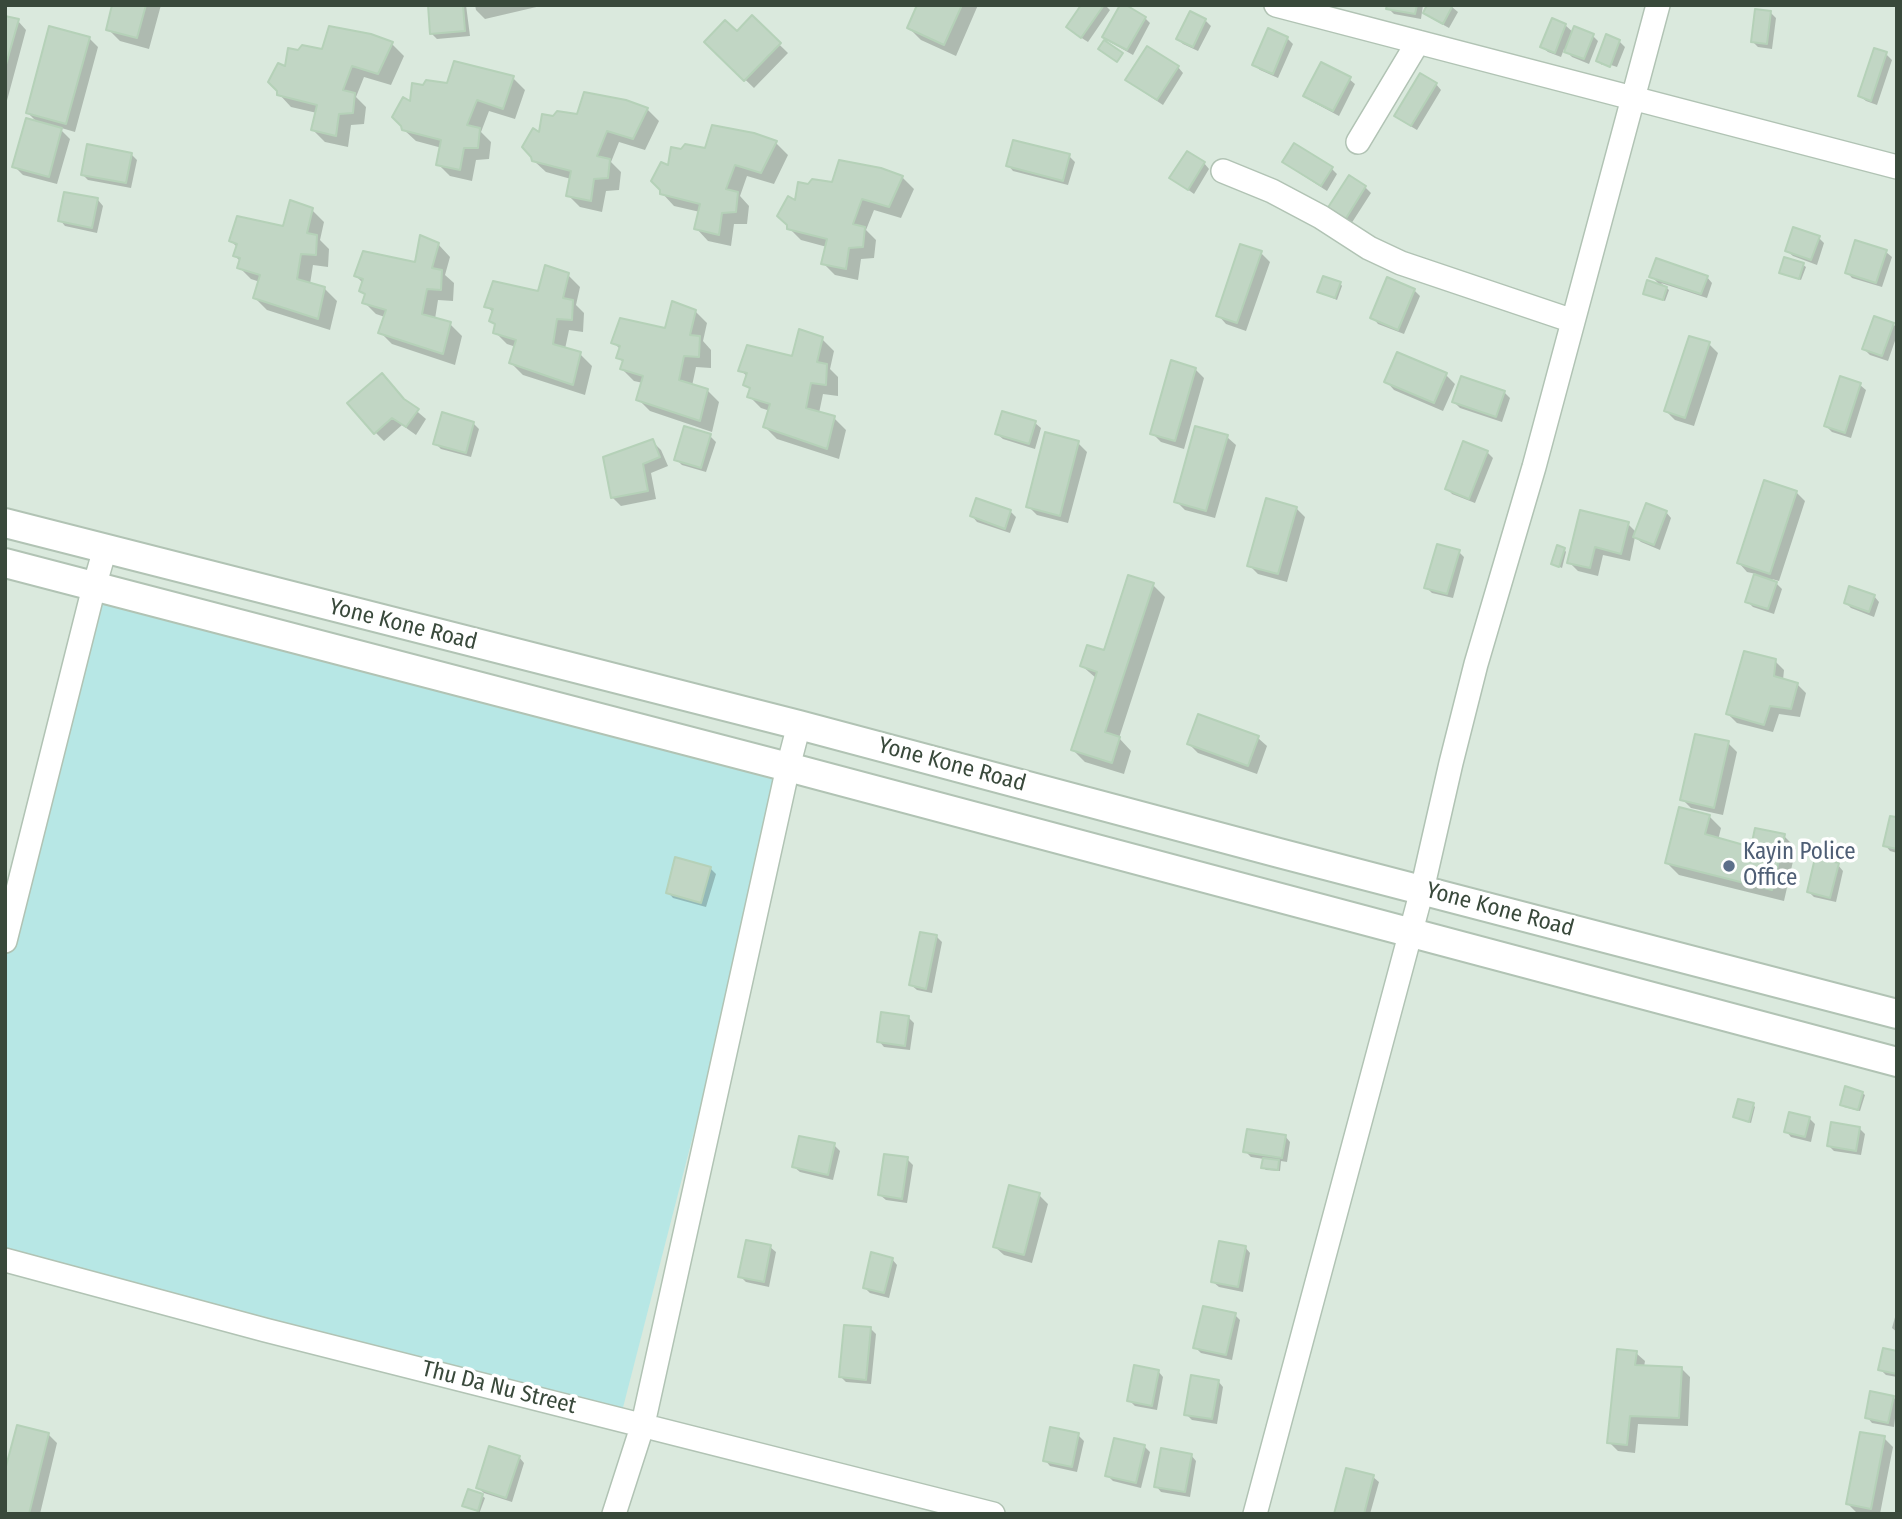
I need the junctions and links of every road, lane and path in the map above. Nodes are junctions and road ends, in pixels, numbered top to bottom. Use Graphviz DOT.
graph roads {
  1 [pos="1276,5"];
  2 [pos="1658,5"];
  3 [pos="1418,42"];
  4 [pos="1632,98"];
  5 [pos="1358,142"];
  6 [pos="1897,167"];
  7 [pos="1223,171"];
  8 [pos="1573,321"];
  9 [pos="5,523"];
  10 [pos="105,549"];
  11 [pos="5,563"];
  12 [pos="94,587"];
  13 [pos="799,725"];
  14 [pos="788,768"];
  15 [pos="1178,826"];
  16 [pos="1166,867"];
  17 [pos="1422,890"];
  18 [pos="1410,932"];
  19 [pos="5,941"];
  20 [pos="1897,1014"];
  21 [pos="1897,1062"];
  22 [pos="5,1260"];
  23 [pos="643,1424"];
  24 [pos="614,1514"];
  25 [pos="993,1514"];
  26 [pos="1255,1514"];
  1 -- 3 [label="street"];
  2 -- 4 [label="street"];
  3 -- 4 [label="street"];
  3 -- 5 [label="street"];
  4 -- 6 [label="street"];
  4 -- 8 [label="street"];
  7 -- 8 [label="street"];
  8 -- 17 [label="street"];
  9 -- 10 [label="street, Yone Kone Road"];
  10 -- 12 [label="street"];
  10 -- 13 [label="street, Yone Kone Road"];
  11 -- 12 [label="street"];
  12 -- 14 [label="street"];
  12 -- 19 [label="street"];
  13 -- 14 [label="street"];
  13 -- 15 [label="street, Yone Kone Road"];
  14 -- 16 [label="street"];
  14 -- 23 [label="street"];
  15 -- 16 [label="street"];
  15 -- 17 [label="street, Yone Kone Road"];
  16 -- 18 [label="street"];
  17 -- 18 [label="street"];
  17 -- 20 [label="street, Yone Kone Road"];
  18 -- 21 [label="street"];
  18 -- 26 [label="street"];
  22 -- 23 [label="street, Thu Da Nu Street"];
  23 -- 24 [label="street"];
  23 -- 25 [label="street, Thu Da Nu Street"];
}
